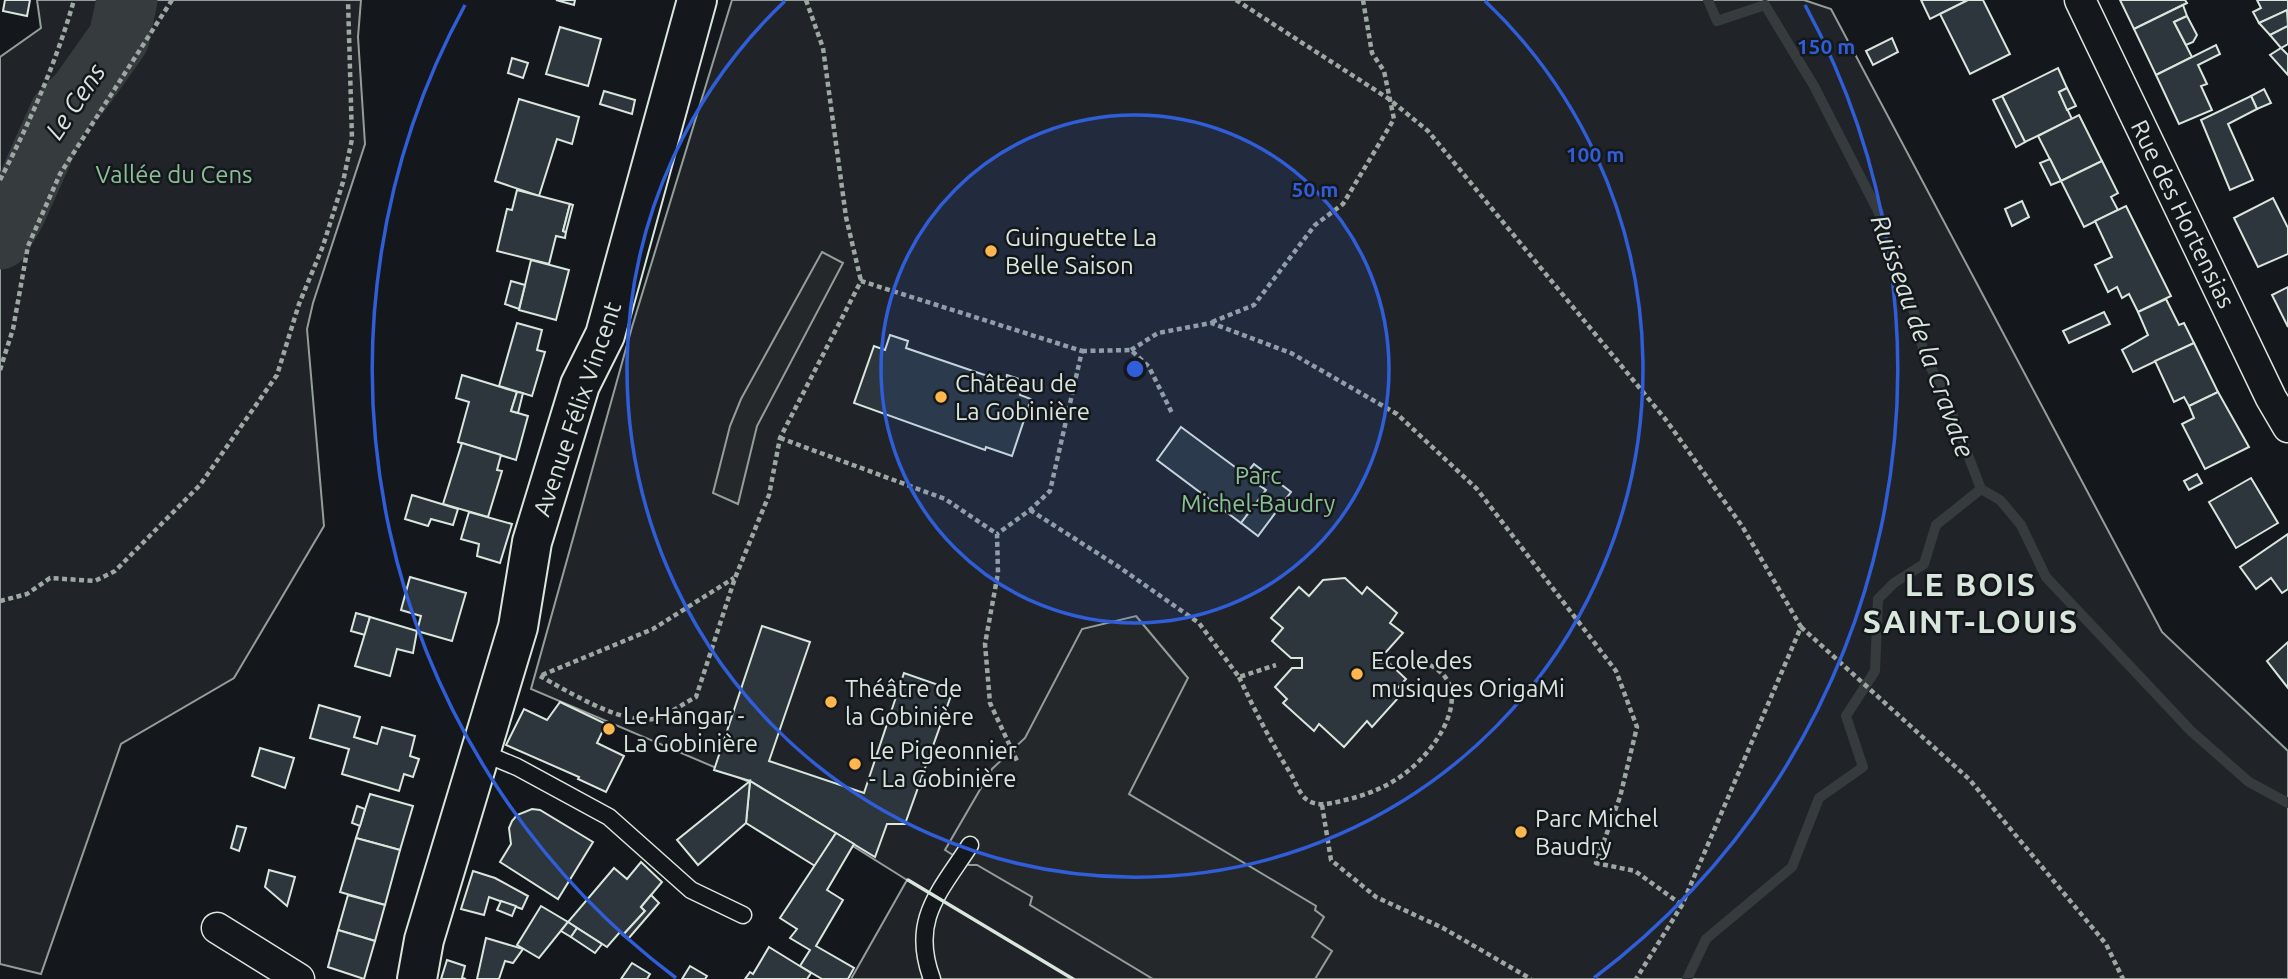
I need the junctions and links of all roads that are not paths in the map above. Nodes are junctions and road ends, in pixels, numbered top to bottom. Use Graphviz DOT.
graph roads {
  1 [pos="697,0"];
  2 [pos="2080,0"];
  3 [pos="2288,427"];
  4 [pos="481,752"];
  5 [pos="970,845"];
  6 [pos="743,915"];
  7 [pos="217,928"];
  8 [pos="424,940"];
  9 [pos="299,979"];
  10 [pos="406,979"];
  11 [pos="417,979"];
  12 [pos="932,979"];
  1 -- 4 [label="street, Avenue Félix Vincent"];
  2 -- 3 [label="street, Rue des Hortensias"];
  4 -- 6 [label="lane"];
  4 -- 8 [label="street, Avenue Félix Vincent"];
  5 -- 12 [label="lane"];
  7 -- 9 [label="street"];
  8 -- 10 [label="street, Avenue Félix Vincent"];
  8 -- 11 [label="street, Avenue Félix Vincent"];
}
